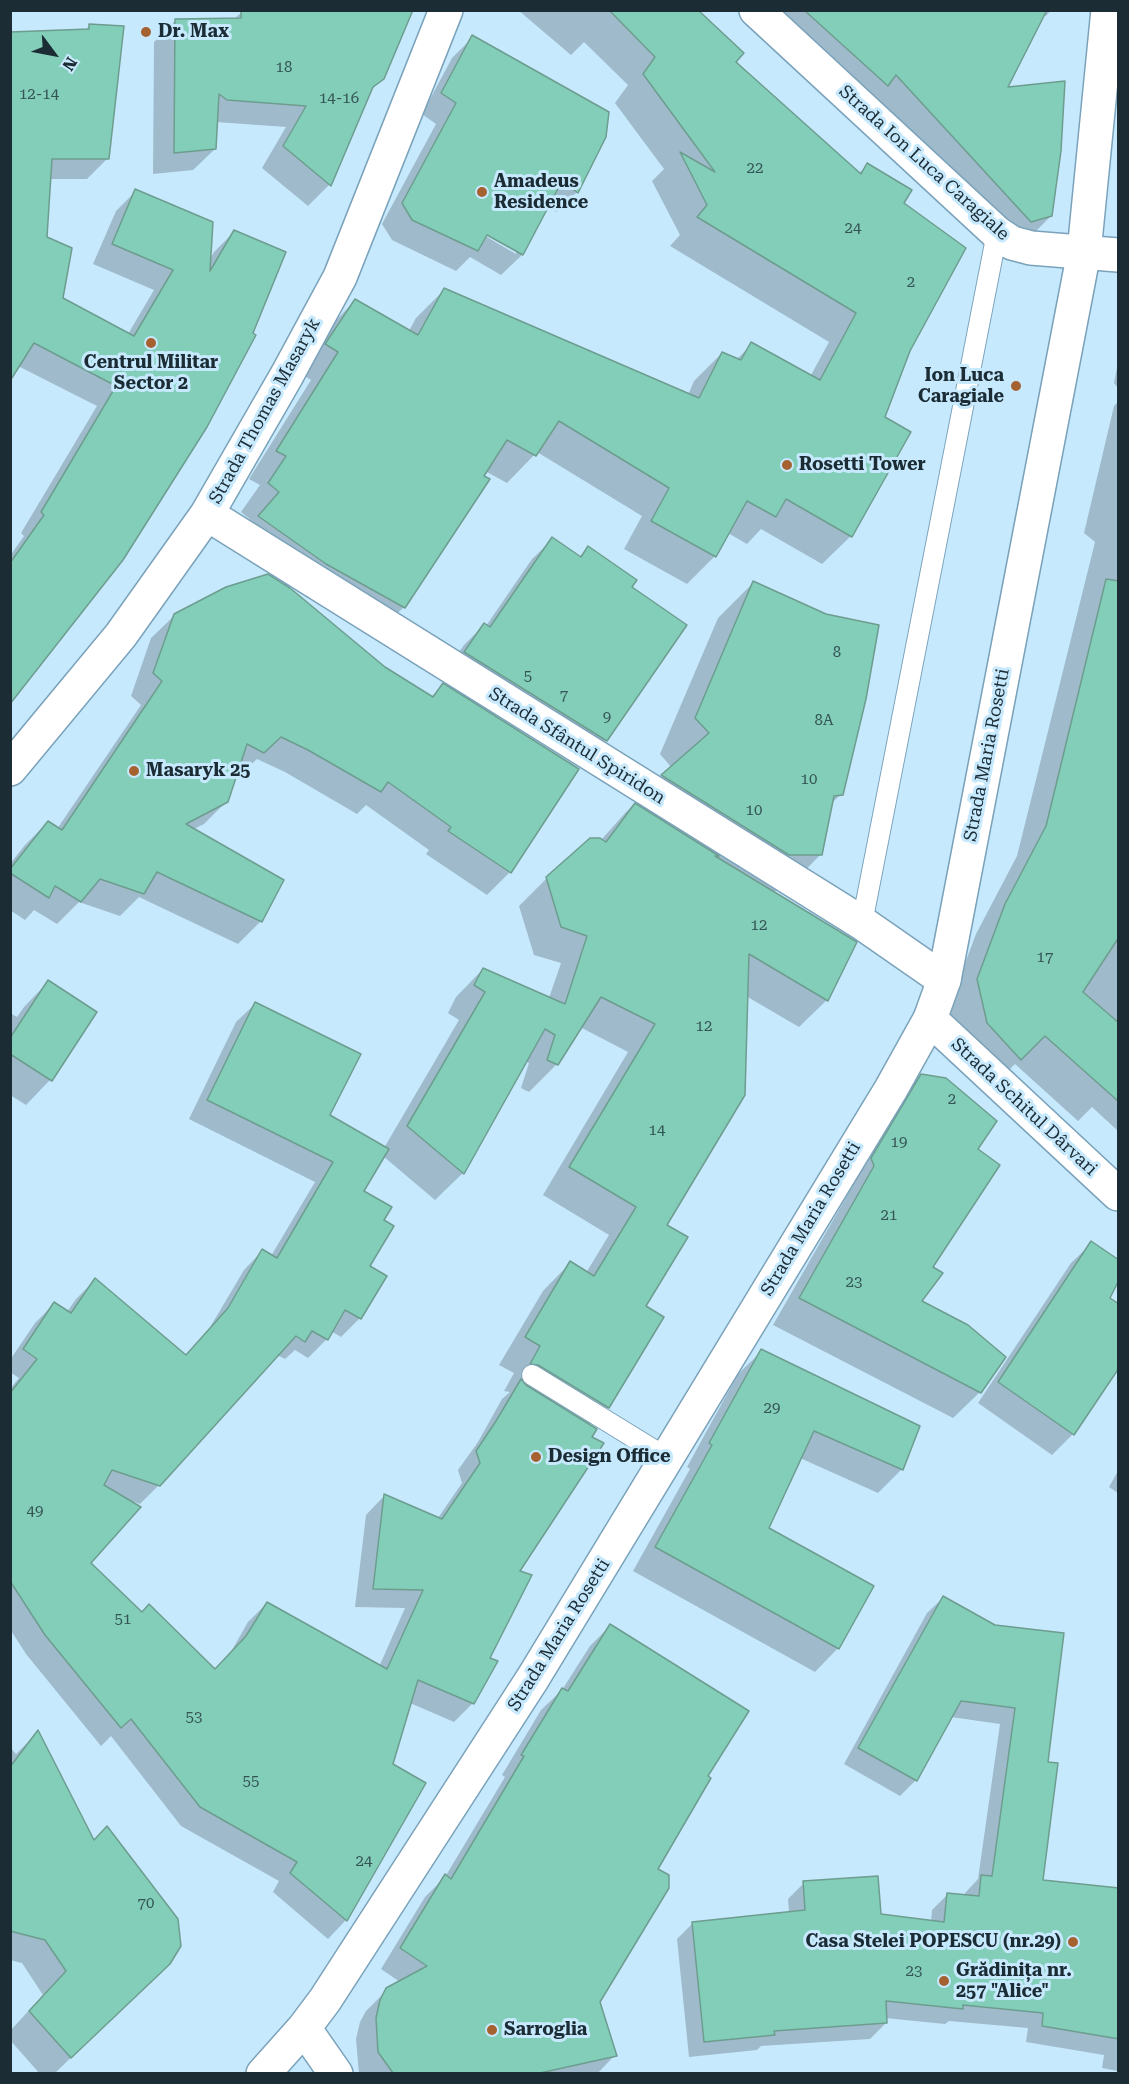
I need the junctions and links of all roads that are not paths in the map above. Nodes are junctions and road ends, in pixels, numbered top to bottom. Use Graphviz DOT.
graph roads {
  1 [pos="446,10"];
  2 [pos="756,10"];
  3 [pos="1108,10"];
  4 [pos="997,233"];
  5 [pos="1084,252"];
  6 [pos="1119,255"];
  7 [pos="207,514"];
  8 [pos="10,769"];
  9 [pos="862,923"];
  10 [pos="944,980"];
  11 [pos="930,1019"];
  12 [pos="1119,1194"];
  13 [pos="532,1375"];
  14 [pos="667,1458"];
  15 [pos="304,2028"];
  16 [pos="263,2073"];
  17 [pos="336,2073"];
  1 -- 7 [label="street, Strada Thomas Masaryk"];
  2 -- 4 [label="street, Strada Ion Luca Caragiale"];
  3 -- 5 [label="street, Strada Maria Rosetti"];
  4 -- 5 [label="street, Strada Ion Luca Caragiale"];
  4 -- 9 [label="lane"];
  5 -- 6 [label="street, Strada Ion Luca Caragiale"];
  5 -- 10 [label="street, Strada Maria Rosetti"];
  7 -- 8 [label="street, Strada Thomas Masaryk"];
  7 -- 9 [label="street, Strada Sfântul Spiridon"];
  9 -- 10 [label="street, Strada Sfântul Spiridon"];
  10 -- 11 [label="street, Strada Maria Rosetti"];
  11 -- 12 [label="street, Strada Schitul Dârvari"];
  11 -- 14 [label="street, Strada Maria Rosetti"];
  13 -- 14 [label="lane"];
  14 -- 15 [label="street, Strada Maria Rosetti"];
  15 -- 16 [label="street, Strada Maria Rosetti"];
  15 -- 17 [label="street"];
}
